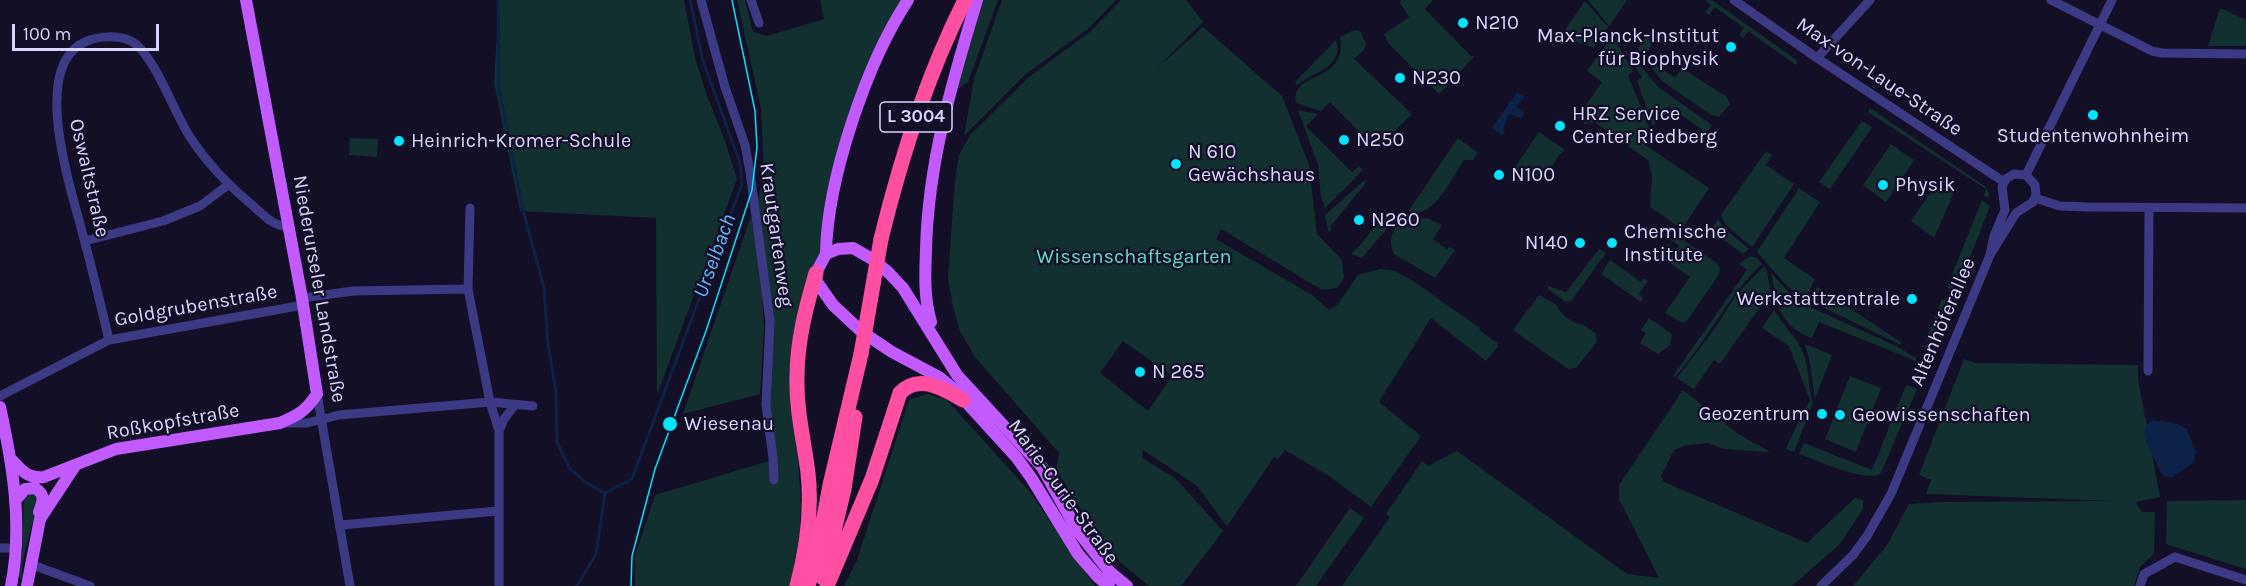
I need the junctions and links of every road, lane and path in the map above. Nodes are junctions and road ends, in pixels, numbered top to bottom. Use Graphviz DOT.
graph roads {
  1 [pos="246,0"];
  2 [pos="701,0"];
  3 [pos="751,0"];
  4 [pos="908,0"];
  5 [pos="965,0"];
  6 [pos="977,0"];
  7 [pos="1734,0"];
  8 [pos="1870,0"];
  9 [pos="2051,0"];
  10 [pos="2112,0"];
  11 [pos="759,23"];
  12 [pos="2100,25"];
  13 [pos="2246,54"];
  14 [pos="1817,58"];
  15 [pos="2026,175"];
  16 [pos="2004,182"];
  17 [pos="228,184"];
  18 [pos="2035,198"];
  19 [pos="2004,201"];
  20 [pos="470,207"];
  21 [pos="2022,208"];
  22 [pos="2149,208"];
  23 [pos="2246,208"];
  24 [pos="288,227"];
  25 [pos="85,241"];
  26 [pos="826,254"];
  27 [pos="1990,255"];
  28 [pos="816,273"];
  29 [pos="468,289"];
  30 [pos="303,301"];
  31 [pos="109,340"];
  32 [pos="938,343"];
  33 [pos="860,360"];
  34 [pos="2148,371"];
  35 [pos="316,394"];
  36 [pos="0,396"];
  37 [pos="963,400"];
  38 [pos="490,402"];
  39 [pos="515,405"];
  40 [pos="532,406"];
  41 [pos="0,407"];
  42 [pos="321,420"];
  43 [pos="280,423"];
  44 [pos="499,430"];
  45 [pos="12,459"];
  46 [pos="75,466"];
  47 [pos="774,480"];
  48 [pos="15,501"];
  49 [pos="498,511"];
  50 [pos="40,519"];
  51 [pos="341,525"];
  52 [pos="0,548"];
  53 [pos="15,548"];
  54 [pos="30,564"];
  55 [pos="2246,580"];
  56 [pos="11,586"];
  57 [pos="27,586"];
  58 [pos="90,586"];
  59 [pos="350,586"];
  60 [pos="499,586"];
  61 [pos="797,586"];
  62 [pos="808,586"];
  63 [pos="821,586"];
  64 [pos="828,586"];
  65 [pos="1109,586"];
  66 [pos="1127,586"];
  67 [pos="1821,586"];
  68 [pos="2140,586"];
  1 -- 24 [label="main road, Niederurseler Landstraße"];
  2 -- 47 [label="street, Krautgartenweg"];
  3 -- 11 [label="street"];
  4 -- 26 [label="main road"];
  5 -- 33 [label="highway, L 3004, bridge"];
  6 -- 32 [label="main road"];
  7 -- 14 [label="street, Max-von-Laue-Straße"];
  8 -- 14 [label="street"];
  9 -- 12 [label="street"];
  10 -- 12 [label="street"];
  12 -- 13 [label="street"];
  12 -- 15 [label="street"];
  14 -- 16 [label="street, Max-von-Laue-Straße"];
  15 -- 16 [label="street"];
  15 -- 18 [label="street"];
  16 -- 19 [label="street, Altenhöferallee"];
  17 -- 24 [label="street, Oswaltstraße"];
  17 -- 25 [label="street"];
  17 -- 25 [label="street, Oswaltstraße"];
  18 -- 21 [label="street, Altenhöferallee"];
  18 -- 22 [label="street"];
  19 -- 21 [label="street"];
  19 -- 27 [label="street, Altenhöferallee"];
  20 -- 29 [label="street"];
  21 -- 27 [label="street, Altenhöferallee"];
  22 -- 23 [label="street"];
  22 -- 34 [label="street"];
  24 -- 30 [label="main road, Niederurseler Landstraße"];
  25 -- 31 [label="street, Oswaltstraße"];
  26 -- 28 [label="main road"];
  26 -- 32 [label="main road, Marie-Curie-Straße"];
  27 -- 67 [label="street, Altenhöferallee"];
  28 -- 37 [label="main road, Marie-Curie-Straße"];
  28 -- 61 [label="highway"];
  29 -- 30 [label="street, Goldgrubenstraße"];
  29 -- 38 [label="street"];
  30 -- 31 [label="street, Goldgrubenstraße"];
  30 -- 35 [label="main road, Niederurseler Landstraße"];
  31 -- 36 [label="street, Goldgrubenstraße"];
  32 -- 66 [label="main road, Marie-Curie-Straße"];
  33 -- 62 [label="highway, L 3004"];
  33 -- 63 [label="highway, L 3004"];
  35 -- 42 [label="street, Niederurseler Landstraße"];
  35 -- 43 [label="main road, Roßkopfstraße"];
  37 -- 64 [label="highway"];
  37 -- 65 [label="main road, Marie-Curie-Straße"];
  38 -- 39 [label="street, Roßkopfstraße"];
  38 -- 42 [label="street, Roßkopfstraße"];
  38 -- 44 [label="street"];
  39 -- 40 [label="street, Roßkopfstraße"];
  39 -- 44 [label="street"];
  41 -- 45 [label="main road"];
  42 -- 43 [label="street, Roßkopfstraße"];
  42 -- 51 [label="street, Niederurseler Landstraße"];
  43 -- 46 [label="main road, Roßkopfstraße"];
  44 -- 49 [label="street"];
  45 -- 46 [label="main road, Roßkopfstraße"];
  45 -- 48 [label="main road"];
  46 -- 50 [label="main road"];
  48 -- 50 [label="main road"];
  48 -- 53 [label="main road"];
  49 -- 51 [label="street"];
  49 -- 60 [label="street"];
  50 -- 54 [label="main road"];
  51 -- 59 [label="street, Niederurseler Landstraße"];
  52 -- 53 [label="street"];
  53 -- 56 [label="main road"];
  54 -- 57 [label="main road"];
  54 -- 58 [label="street"];
  55 -- 68 [label="street"];
}
